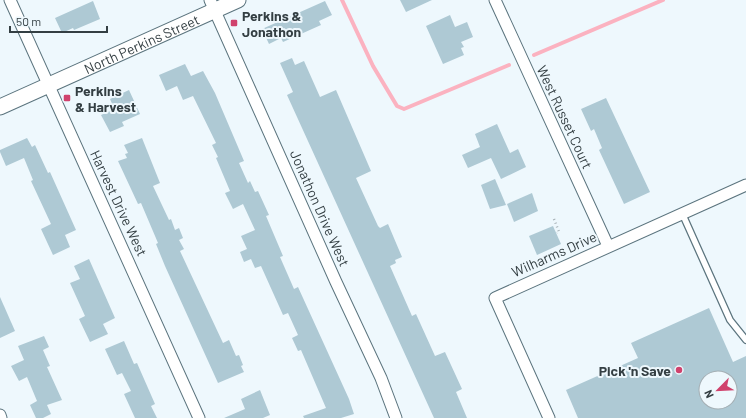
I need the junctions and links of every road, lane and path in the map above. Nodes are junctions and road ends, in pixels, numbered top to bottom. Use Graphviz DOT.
graph roads {
  1 [pos="10,0"];
  2 [pos="238,0"];
  3 [pos="495,0"];
  4 [pos="212,5"];
  5 [pos="48,85"];
  6 [pos="0,107"];
  7 [pos="746,185"];
  8 [pos="682,213"];
  9 [pos="554,219"];
  10 [pos="557,233"];
  11 [pos="608,246"];
  12 [pos="746,340"];
  13 [pos="0,415"];
  14 [pos="1,418"];
  15 [pos="199,418"];
  16 [pos="396,418"];
  17 [pos="550,418"];
  1 -- 5 [label="street, Harvest Drive West"];
  2 -- 4 [label="street, North Perkins Street"];
  3 -- 11 [label="street, West Russet Court"];
  4 -- 5 [label="street, North Perkins Street"];
  4 -- 16 [label="street, Jonathon Drive West"];
  5 -- 6 [label="street, North Perkins Street"];
  5 -- 15 [label="street, Harvest Drive West"];
  7 -- 8 [label="street, Wilharms Drive"];
  8 -- 11 [label="street, Wilharms Drive"];
  8 -- 12 [label="lane"];
  9 -- 10 [label="path"];
  11 -- 17 [label="street, Wilharms Drive"];
  13 -- 14 [label="street"];
}
